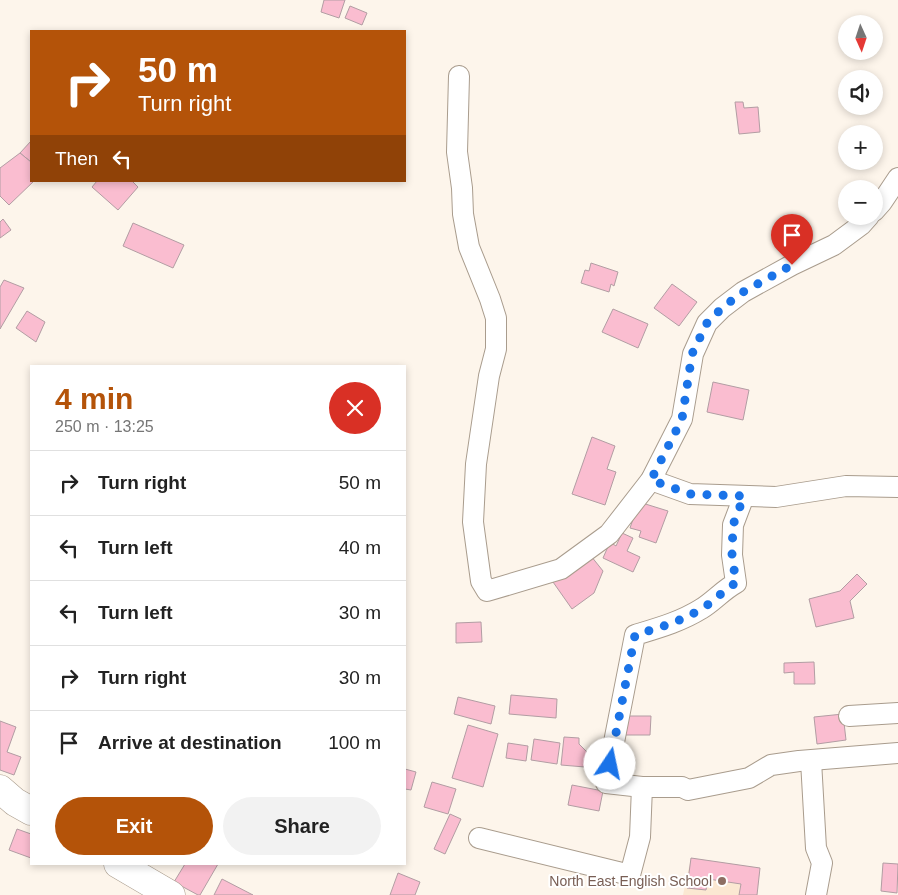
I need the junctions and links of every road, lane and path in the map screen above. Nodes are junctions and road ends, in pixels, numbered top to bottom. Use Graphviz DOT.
graph roads {
  1 [pos="459,76"];
  2 [pos="898,178"];
  3 [pos="883,200"];
  4 [pos="861,225"];
  5 [pos="651,480"];
  6 [pos="898,488"];
  7 [pos="744,496"];
  8 [pos="898,714"];
  9 [pos="849,716"];
  10 [pos="898,753"];
  11 [pos="811,761"];
  12 [pos="642,787"];
  13 [pos="0,789"];
  14 [pos="30,811"];
  15 [pos="479,838"];
  16 [pos="120,865"];
  17 [pos="170,895"];
  18 [pos="816,895"];
  1 -- 5 [label="street"];
  2 -- 3 [label="street"];
  4 -- 5 [label="street"];
  5 -- 7 [label="street"];
  6 -- 7 [label="street"];
  7 -- 12 [label="street"];
  8 -- 9 [label="street"];
  10 -- 11 [label="street"];
  11 -- 12 [label="street"];
  11 -- 18 [label="street"];
  12 -- 15 [label="street"];
  13 -- 14 [label="main road"];
  16 -- 17 [label="main road"];
}
